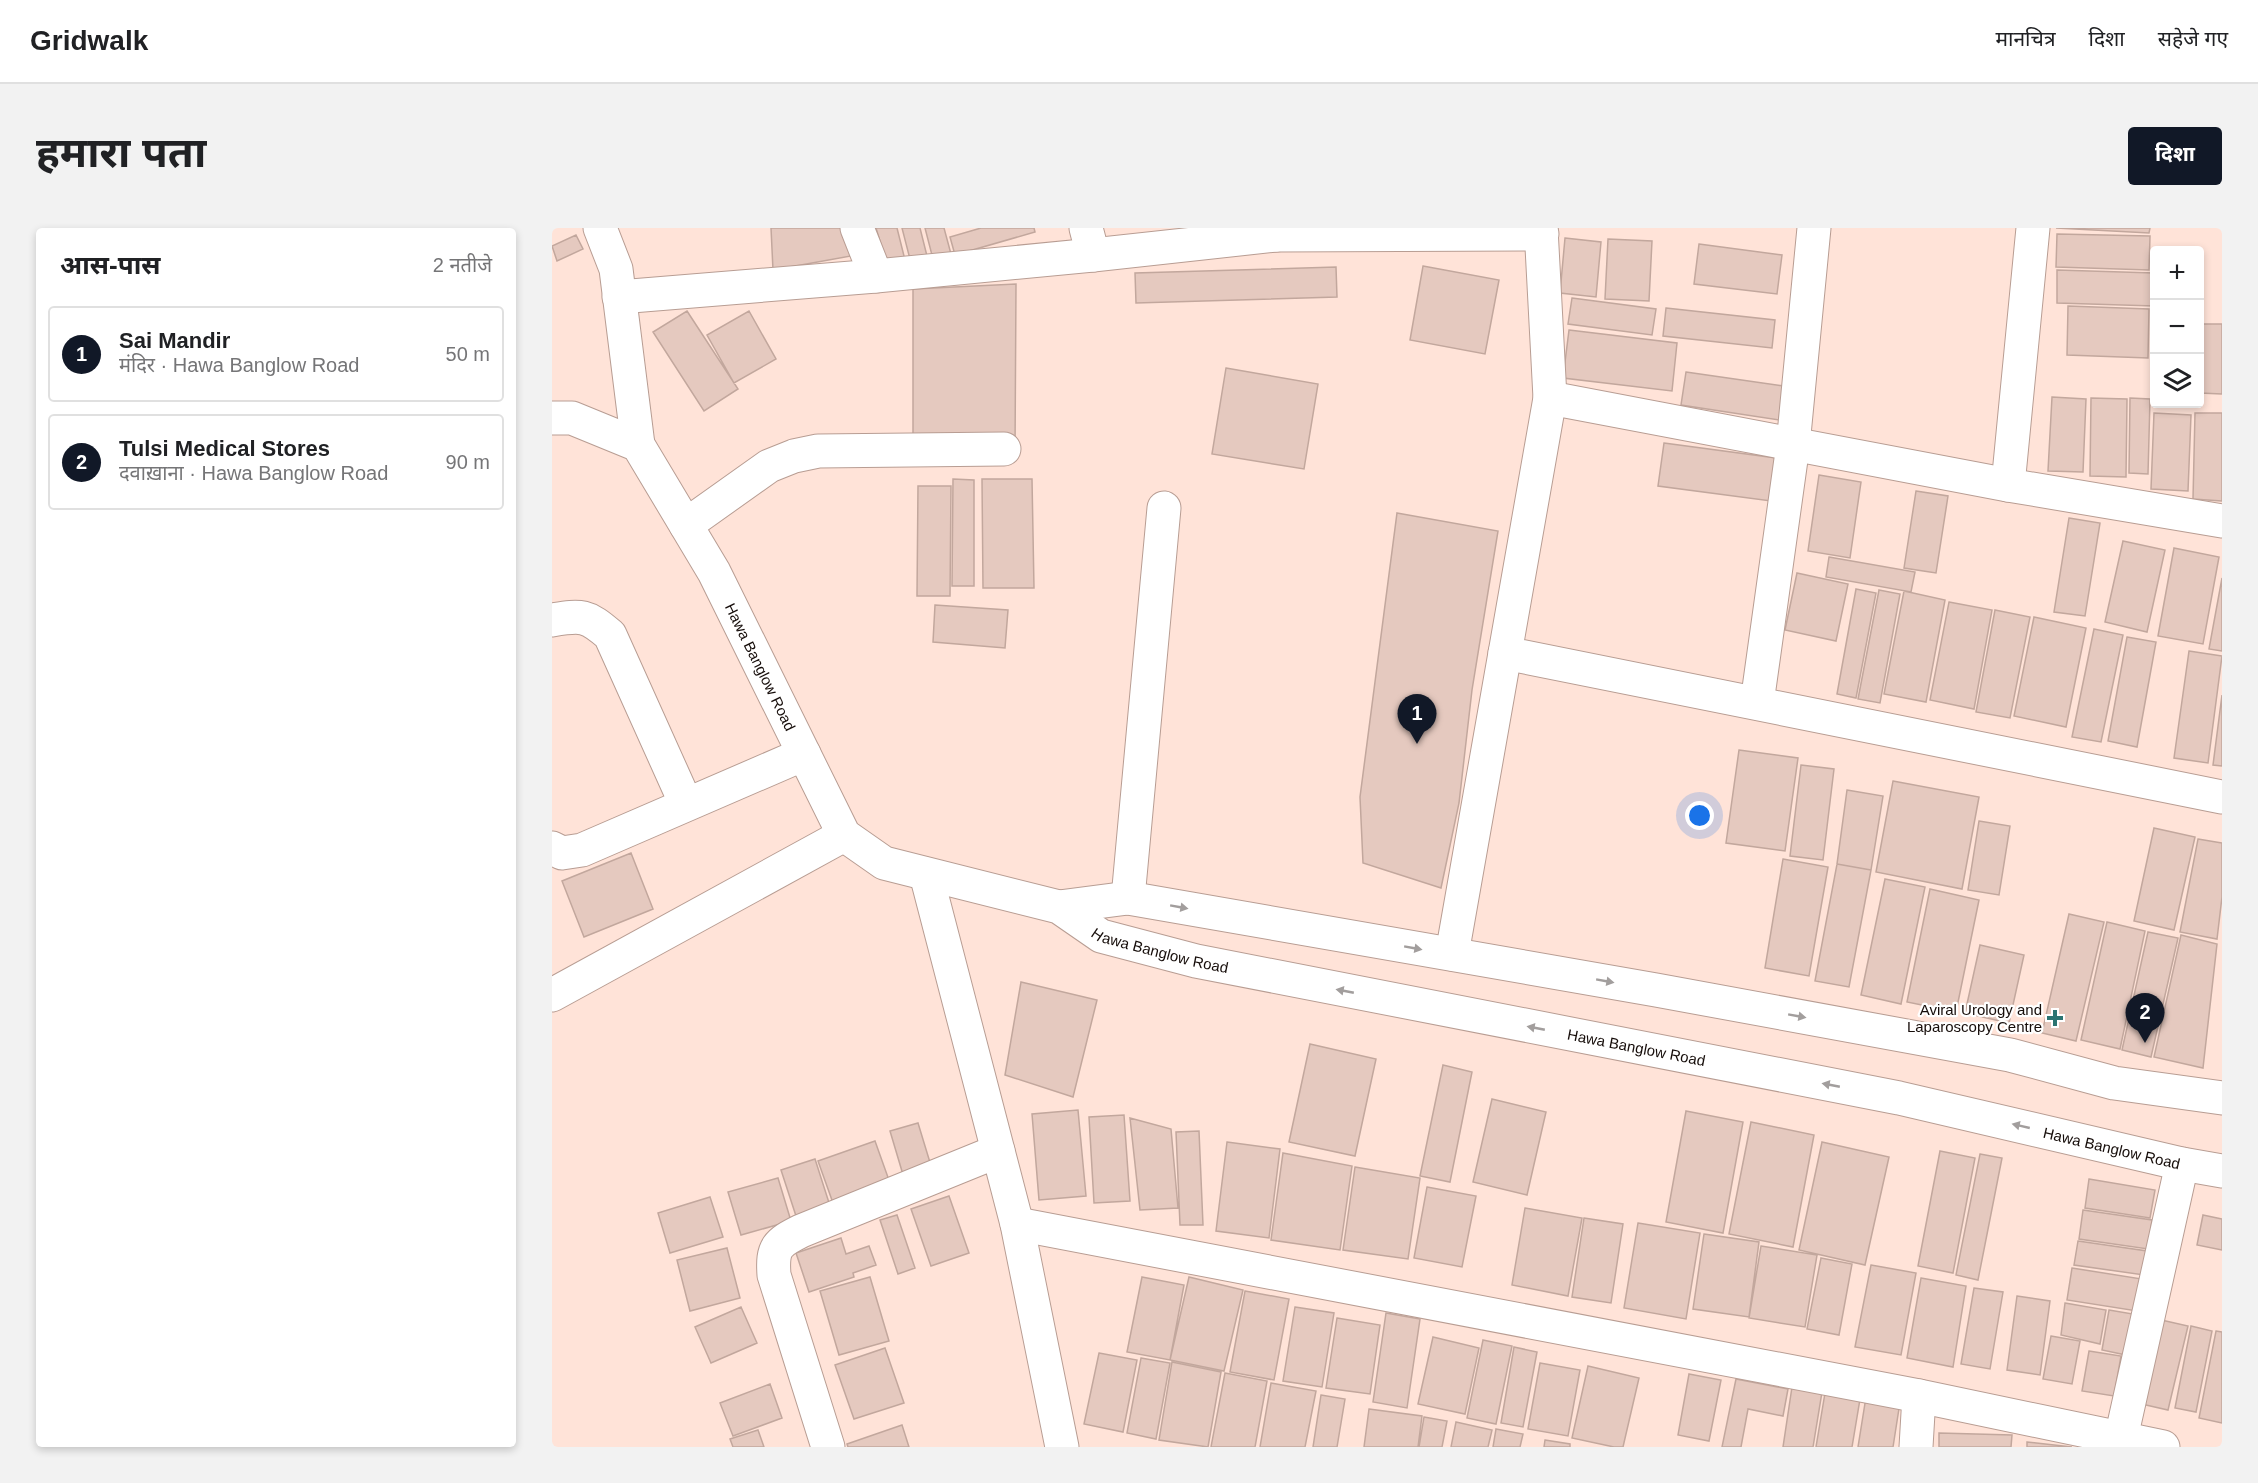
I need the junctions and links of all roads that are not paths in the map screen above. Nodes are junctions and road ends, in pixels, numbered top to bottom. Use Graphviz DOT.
graph roads {
  1 [pos="600,228"];
  2 [pos="857,228"];
  3 [pos="1814,228"];
  4 [pos="2033,228"];
  5 [pos="1283,231"];
  6 [pos="1541,231"];
  7 [pos="1089,242"];
  8 [pos="876,276"];
  9 [pos="620,297"];
  10 [pos="1550,398"];
  11 [pos="552,418"];
  12 [pos="638,445"];
  13 [pos="1793,445"];
  14 [pos="1004,449"];
  15 [pos="2008,485"];
  16 [pos="1164,508"];
  17 [pos="2222,521"];
  18 [pos="686,525"];
  19 [pos="552,620"];
  20 [pos="1505,653"];
  21 [pos="1757,703"];
  22 [pos="804,754"];
  23 [pos="2222,797"];
  24 [pos="686,804"];
  25 [pos="844,835"];
  26 [pos="552,848"];
  27 [pos="926,874"];
  28 [pos="1128,898"];
  29 [pos="1059,907"];
  30 [pos="1452,954"];
  31 [pos="552,995"];
  32 [pos="2222,1098"];
  33 [pos="998,1151"];
  34 [pos="2182,1164"];
  35 [pos="2222,1171"];
  36 [pos="1017,1224"];
  37 [pos="1919,1396"];
  38 [pos="2121,1443"];
  39 [pos="828,1447"];
  40 [pos="1062,1447"];
  41 [pos="1916,1447"];
  42 [pos="2163,1447"];
  1 -- 9 [label="street"];
  2 -- 8 [label="street"];
  3 -- 13 [label="street"];
  4 -- 15 [label="street"];
  5 -- 6 [label="street"];
  5 -- 7 [label="street"];
  6 -- 10 [label="street"];
  7 -- 8 [label="street"];
  8 -- 9 [label="street"];
  9 -- 12 [label="street"];
  10 -- 13 [label="street"];
  10 -- 20 [label="street"];
  11 -- 12 [label="street"];
  12 -- 18 [label="street, Hawa Banglow Road"];
  13 -- 15 [label="street"];
  13 -- 21 [label="street"];
  14 -- 18 [label="street"];
  15 -- 17 [label="street"];
  16 -- 28 [label="street"];
  18 -- 22 [label="street, Hawa Banglow Road"];
  19 -- 24 [label="street"];
  20 -- 21 [label="street"];
  20 -- 30 [label="street"];
  21 -- 23 [label="street"];
  22 -- 24 [label="street"];
  22 -- 25 [label="street, Hawa Banglow Road"];
  24 -- 26 [label="street"];
  25 -- 27 [label="street, Hawa Banglow Road"];
  25 -- 31 [label="street"];
  27 -- 29 [label="street, Hawa Banglow Road"];
  27 -- 33 [label="street"];
  28 -- 29 [label="street, Hawa Banglow Road"];
  28 -- 30 [label="street, Hawa Banglow Road, one-way"];
  34 -- 29 [label="street, Hawa Banglow Road, one-way"];
  30 -- 32 [label="street, Hawa Banglow Road, one-way"];
  33 -- 36 [label="street"];
  33 -- 39 [label="street"];
  34 -- 35 [label="street, Hawa Banglow Road"];
  34 -- 38 [label="street"];
  36 -- 37 [label="street"];
  36 -- 40 [label="street"];
  37 -- 38 [label="street"];
  37 -- 41 [label="street"];
  38 -- 42 [label="street"];
}
